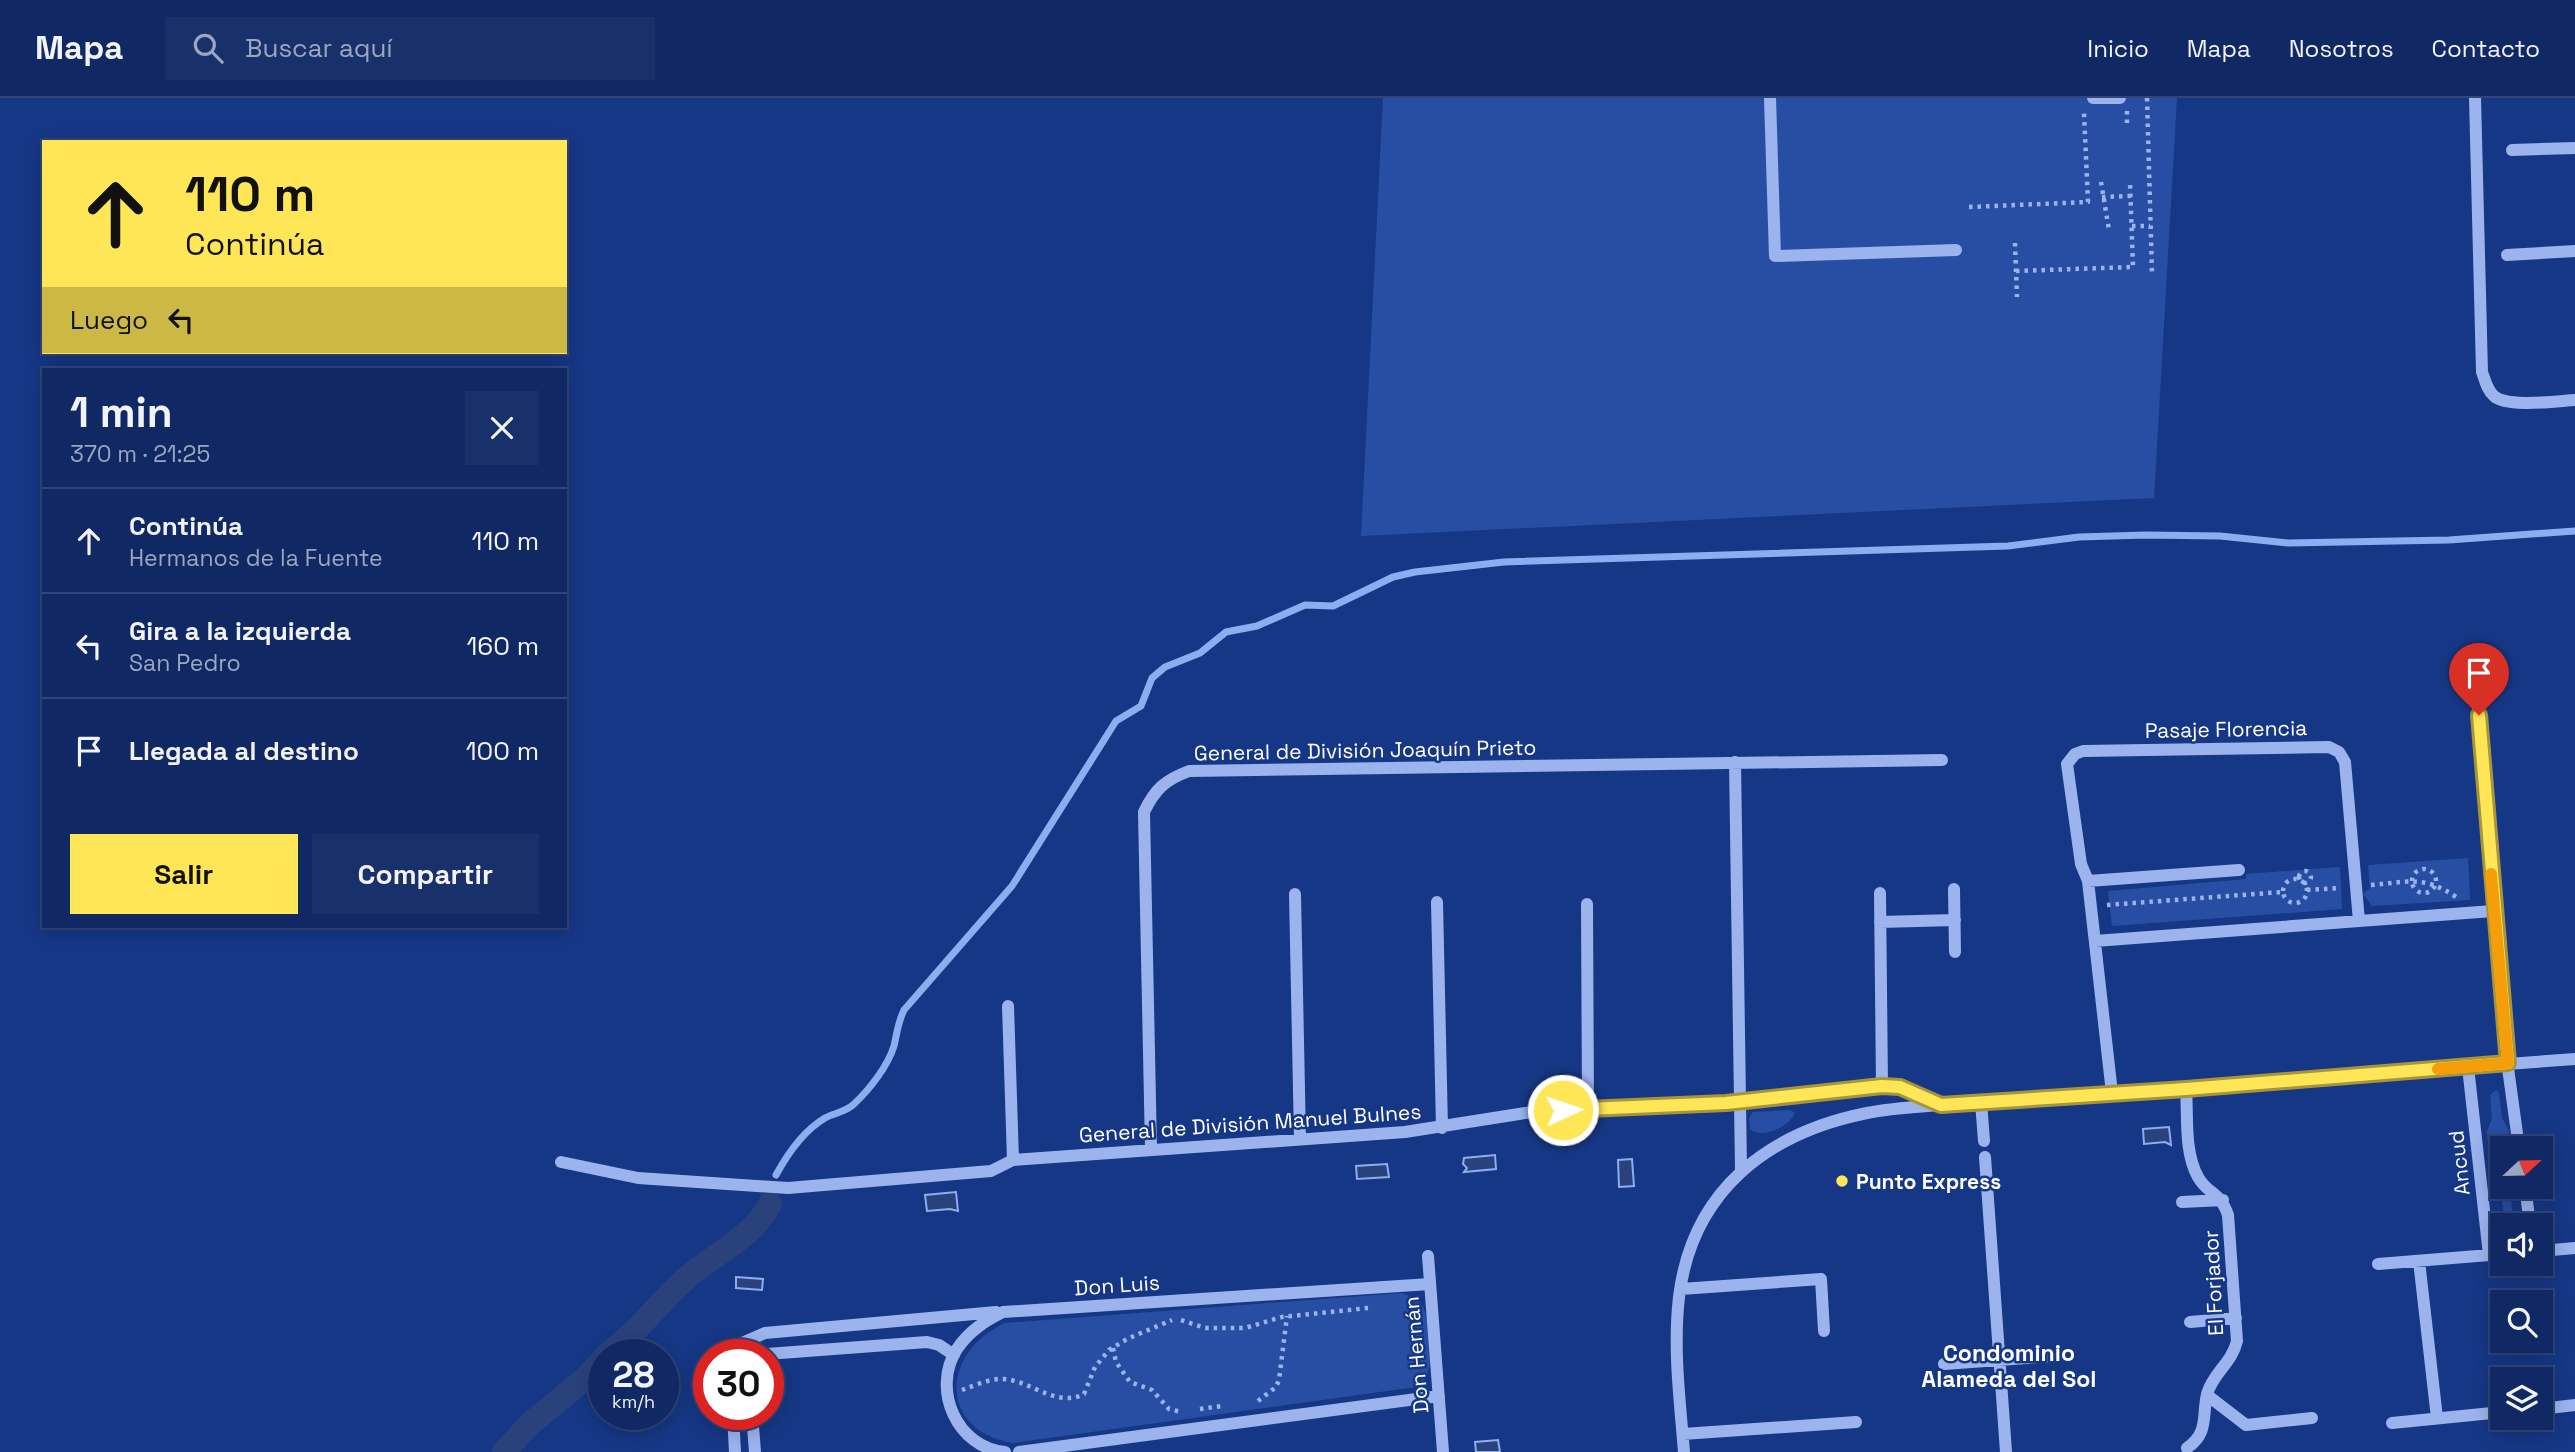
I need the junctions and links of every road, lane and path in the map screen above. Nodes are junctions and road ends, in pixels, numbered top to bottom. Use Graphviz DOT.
graph roads {
  1 [pos="1770,98"];
  2 [pos="2120,98"];
  3 [pos="2147,98"];
  4 [pos="2475,98"];
  5 [pos="2088,102"];
  6 [pos="2575,148"];
  7 [pos="2512,149"];
  8 [pos="2101,182"];
  9 [pos="2130,183"];
  10 [pos="2131,196"];
  11 [pos="2102,197"];
  12 [pos="1969,207"];
  13 [pos="2132,226"];
  14 [pos="2150,226"];
  15 [pos="2109,230"];
  16 [pos="2015,243"];
  17 [pos="1956,250"];
  18 [pos="2575,251"];
  19 [pos="2507,255"];
  20 [pos="2016,271"];
  21 [pos="2152,274"];
  22 [pos="2017,297"];
  23 [pos="2575,400"];
  24 [pos="2477,687"];
  25 [pos="1942,760"];
  26 [pos="1735,762"];
  27 [pos="2239,870"];
  28 [pos="2088,881"];
  29 [pos="2412,882"];
  30 [pos="2435,883"];
  31 [pos="2363,886"];
  32 [pos="2345,887"];
  33 [pos="1954,889"];
  34 [pos="2306,890"];
  35 [pos="2283,892"];
  36 [pos="1880,893"];
  37 [pos="1296,894"];
  38 [pos="1437,902"];
  39 [pos="1587,904"];
  40 [pos="2107,905"];
  41 [pos="2468,905"];
  42 [pos="2493,911"];
  43 [pos="1955,920"];
  44 [pos="2359,921"];
  45 [pos="1880,922"];
  46 [pos="2095,942"];
  47 [pos="1955,951"];
  48 [pos="1008,1006"];
  49 [pos="2575,1059"];
  50 [pos="2508,1063"];
  51 [pos="2468,1067"];
  52 [pos="1882,1086"];
  53 [pos="2186,1089"];
  54 [pos="2112,1093"];
  55 [pos="1740,1101"];
  56 [pos="1981,1102"];
  57 [pos="1941,1105"];
  58 [pos="1588,1109"];
  59 [pos="1442,1128"];
  60 [pos="2517,1136"];
  61 [pos="1300,1139"];
  62 [pos="1984,1141"];
  63 [pos="1151,1149"];
  64 [pos="1985,1157"];
  65 [pos="1013,1160"];
  66 [pos="561,1162"];
  67 [pos="1741,1169"];
  68 [pos="2223,1200"];
  69 [pos="2182,1202"];
  70 [pos="2490,1215"];
  71 [pos="2575,1248"];
  72 [pos="2553,1250"];
  73 [pos="2490,1255"];
  74 [pos="1428,1256"];
  75 [pos="2419,1261"];
  76 [pos="2378,1265"];
  77 [pos="1430,1284"];
  78 [pos="1681,1289"];
  79 [pos="1377,1307"];
  80 [pos="1003,1312"];
  81 [pos="1287,1317"];
  82 [pos="930,1318"];
  83 [pos="2236,1318"];
  84 [pos="2190,1322"];
  85 [pos="1824,1331"];
  86 [pos="751,1339"];
  87 [pos="910,1343"];
  88 [pos="1113,1348"];
  89 [pos="784,1353"];
  90 [pos="954,1355"];
  91 [pos="2054,1356"];
  92 [pos="1999,1360"];
  93 [pos="1944,1364"];
  94 [pos="957,1392"];
  95 [pos="2207,1395"];
  96 [pos="1439,1396"];
  97 [pos="1248,1405"];
  98 [pos="2575,1405"];
  99 [pos="1227,1407"];
  100 [pos="2553,1408"];
  101 [pos="2490,1413"];
  102 [pos="2437,1418"];
  103 [pos="2312,1419"];
  104 [pos="1856,1422"];
  105 [pos="2392,1423"];
  106 [pos="734,1430"];
  107 [pos="753,1430"];
  108 [pos="1682,1434"];
  109 [pos="2187,1448"];
  110 [pos="735,1452"];
  111 [pos="755,1452"];
  112 [pos="1005,1452"];
  113 [pos="1018,1452"];
  114 [pos="1443,1452"];
  115 [pos="1684,1452"];
  116 [pos="2006,1452"];
  1 -- 17 [label="street"];
  2 -- 5 [label="street"];
  3 -- 14 [label="path"];
  4 -- 23 [label="street"];
  5 -- 12 [label="path"];
  6 -- 7 [label="street"];
  8 -- 11 [label="path"];
  9 -- 10 [label="path"];
  10 -- 11 [label="path"];
  10 -- 13 [label="path"];
  11 -- 15 [label="path"];
  13 -- 14 [label="path"];
  13 -- 20 [label="path"];
  14 -- 21 [label="path"];
  16 -- 20 [label="path"];
  18 -- 19 [label="street"];
  20 -- 22 [label="path"];
  24 -- 42 [label="street"];
  25 -- 26 [label="street, General de División Joaquín Prieto"];
  26 -- 55 [label="street"];
  26 -- 63 [label="street, General de División Joaquín Prieto"];
  27 -- 28 [label="street"];
  28 -- 44 [label="street, Pasaje Florencia"];
  28 -- 46 [label="street, Pasaje Florencia"];
  29 -- 30 [label="path"];
  29 -- 30 [label="path"];
  29 -- 30 [label="path"];
  29 -- 31 [label="path"];
  30 -- 41 [label="path"];
  32 -- 34 [label="path"];
  33 -- 43 [label="street"];
  34 -- 35 [label="path"];
  34 -- 35 [label="path"];
  35 -- 40 [label="path"];
  36 -- 45 [label="street"];
  37 -- 61 [label="street"];
  38 -- 59 [label="street"];
  39 -- 58 [label="street"];
  42 -- 44 [label="street"];
  42 -- 50 [label="street"];
  43 -- 45 [label="street"];
  43 -- 47 [label="street"];
  44 -- 46 [label="street"];
  45 -- 52 [label="street"];
  46 -- 54 [label="street, Pasaje Florencia"];
  48 -- 65 [label="street"];
  49 -- 50 [label="street"];
  50 -- 51 [label="street"];
  50 -- 60 [label="street"];
  51 -- 53 [label="street"];
  51 -- 70 [label="street, Ancud"];
  52 -- 55 [label="street, General de División Manuel Bulnes"];
  52 -- 57 [label="street, General de División Manuel Bulnes"];
  53 -- 54 [label="street"];
  53 -- 68 [label="street, El Forjador"];
  54 -- 56 [label="street"];
  55 -- 58 [label="street, General de División Manuel Bulnes"];
  55 -- 67 [label="street"];
  56 -- 57 [label="street"];
  56 -- 62 [label="street"];
  57 -- 67 [label="street"];
  58 -- 59 [label="street, General de División Manuel Bulnes"];
  59 -- 61 [label="street, General de División Manuel Bulnes"];
  61 -- 63 [label="street, General de División Manuel Bulnes"];
  63 -- 65 [label="street, General de División Manuel Bulnes"];
  64 -- 92 [label="street"];
  65 -- 66 [label="street, General de División Manuel Bulnes"];
  67 -- 78 [label="street"];
  68 -- 69 [label="street"];
  68 -- 83 [label="street, El Forjador"];
  71 -- 72 [label="street"];
  73 -- 75 [label="street"];
  74 -- 77 [label="street, Don Hernán"];
  75 -- 76 [label="street"];
  75 -- 102 [label="street"];
  77 -- 80 [label="street, Don Luis"];
  77 -- 96 [label="street, Don Hernán"];
  78 -- 85 [label="street"];
  78 -- 108 [label="street"];
  79 -- 81 [label="path"];
  80 -- 82 [label="street"];
  80 -- 90 [label="street, Don Luis"];
  81 -- 88 [label="path"];
  81 -- 97 [label="path"];
  82 -- 86 [label="street"];
  82 -- 87 [label="street"];
  83 -- 84 [label="street"];
  83 -- 95 [label="street, El Forjador"];
  87 -- 89 [label="street"];
  87 -- 90 [label="street"];
  88 -- 94 [label="path"];
  88 -- 99 [label="path"];
  90 -- 112 [label="street"];
  91 -- 92 [label="street"];
  92 -- 93 [label="street"];
  92 -- 116 [label="street"];
  95 -- 103 [label="street"];
  95 -- 109 [label="street"];
  96 -- 113 [label="street"];
  96 -- 114 [label="street, Don Hernán"];
  98 -- 100 [label="street"];
  101 -- 102 [label="street"];
  102 -- 105 [label="street"];
  104 -- 108 [label="street"];
  106 -- 110 [label="street"];
  107 -- 111 [label="street"];
  108 -- 115 [label="street"];
}
